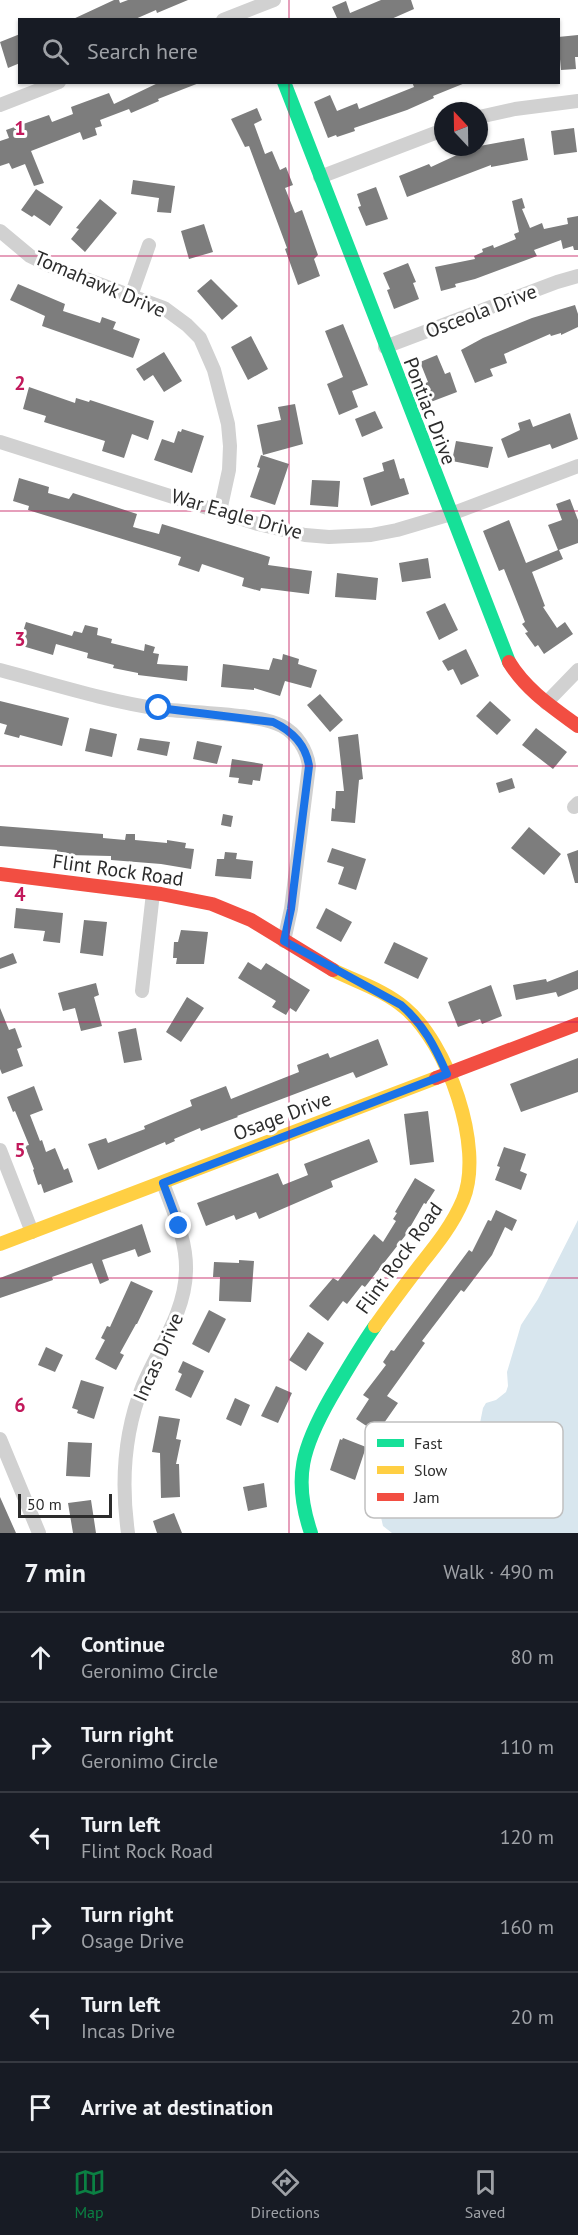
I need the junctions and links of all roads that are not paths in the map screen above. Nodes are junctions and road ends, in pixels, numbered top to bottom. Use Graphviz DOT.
graph roads {
  1 [pos="274,0"];
  2 [pos="255,9"];
  3 [pos="229,18"];
  4 [pos="54,84"];
  5 [pos="285,84"];
  6 [pos="578,101"];
  7 [pos="0,105"];
  8 [pos="488,115"];
  9 [pos="434,133"];
  10 [pos="320,177"];
  11 [pos="0,231"];
  12 [pos="149,244"];
  13 [pos="578,276"];
  14 [pos="131,296"];
  15 [pos="385,347"];
  16 [pos="0,442"];
  17 [pos="578,466"];
  18 [pos="220,511"];
  19 [pos="451,514"];
  20 [pos="0,670"];
  21 [pos="578,670"];
  22 [pos="546,702"];
  23 [pos="578,726"];
  24 [pos="0,874"];
  25 [pos="153,893"];
  26 [pos="284,941"];
  27 [pos="142,991"];
  28 [pos="578,1024"];
  29 [pos="447,1074"];
  30 [pos="0,1150"];
  31 [pos="163,1183"];
  32 [pos="32,1233"];
  33 [pos="0,1244"];
  34 [pos="0,1438"];
  35 [pos="39,1533"];
  36 [pos="128,1533"];
  37 [pos="311,1533"];
  1 -- 2 [label="street"];
  2 -- 3 [label="street"];
  4 -- 7 [label="street"];
  5 -- 10 [label="street, Pontiac Drive"];
  6 -- 8 [label="street"];
  9 -- 10 [label="street"];
  10 -- 15 [label="street, Pontiac Drive"];
  11 -- 14 [label="street, Tomahawk Drive"];
  12 -- 14 [label="street"];
  13 -- 15 [label="street, Osceola Drive"];
  14 -- 18 [label="street, Tomahawk Drive"];
  15 -- 19 [label="street, Pontiac Drive"];
  16 -- 18 [label="street, War Eagle Drive"];
  17 -- 19 [label="street, War Eagle Drive"];
  18 -- 19 [label="street, War Eagle Drive"];
  19 -- 22 [label="street, Pontiac Drive"];
  20 -- 26 [label="street"];
  21 -- 22 [label="street"];
  22 -- 23 [label="street, Pontiac Drive"];
  24 -- 25 [label="street, Flint Rock Road"];
  25 -- 26 [label="street, Flint Rock Road"];
  25 -- 27 [label="street"];
  26 -- 29 [label="street, Flint Rock Road"];
  28 -- 29 [label="street, Osage Drive"];
  29 -- 31 [label="street, Osage Drive"];
  29 -- 37 [label="street, Flint Rock Road"];
  30 -- 32 [label="street"];
  31 -- 32 [label="street, Osage Drive"];
  31 -- 36 [label="street, Incas Drive"];
  32 -- 33 [label="street, Osage Drive"];
  34 -- 35 [label="street"];
}
